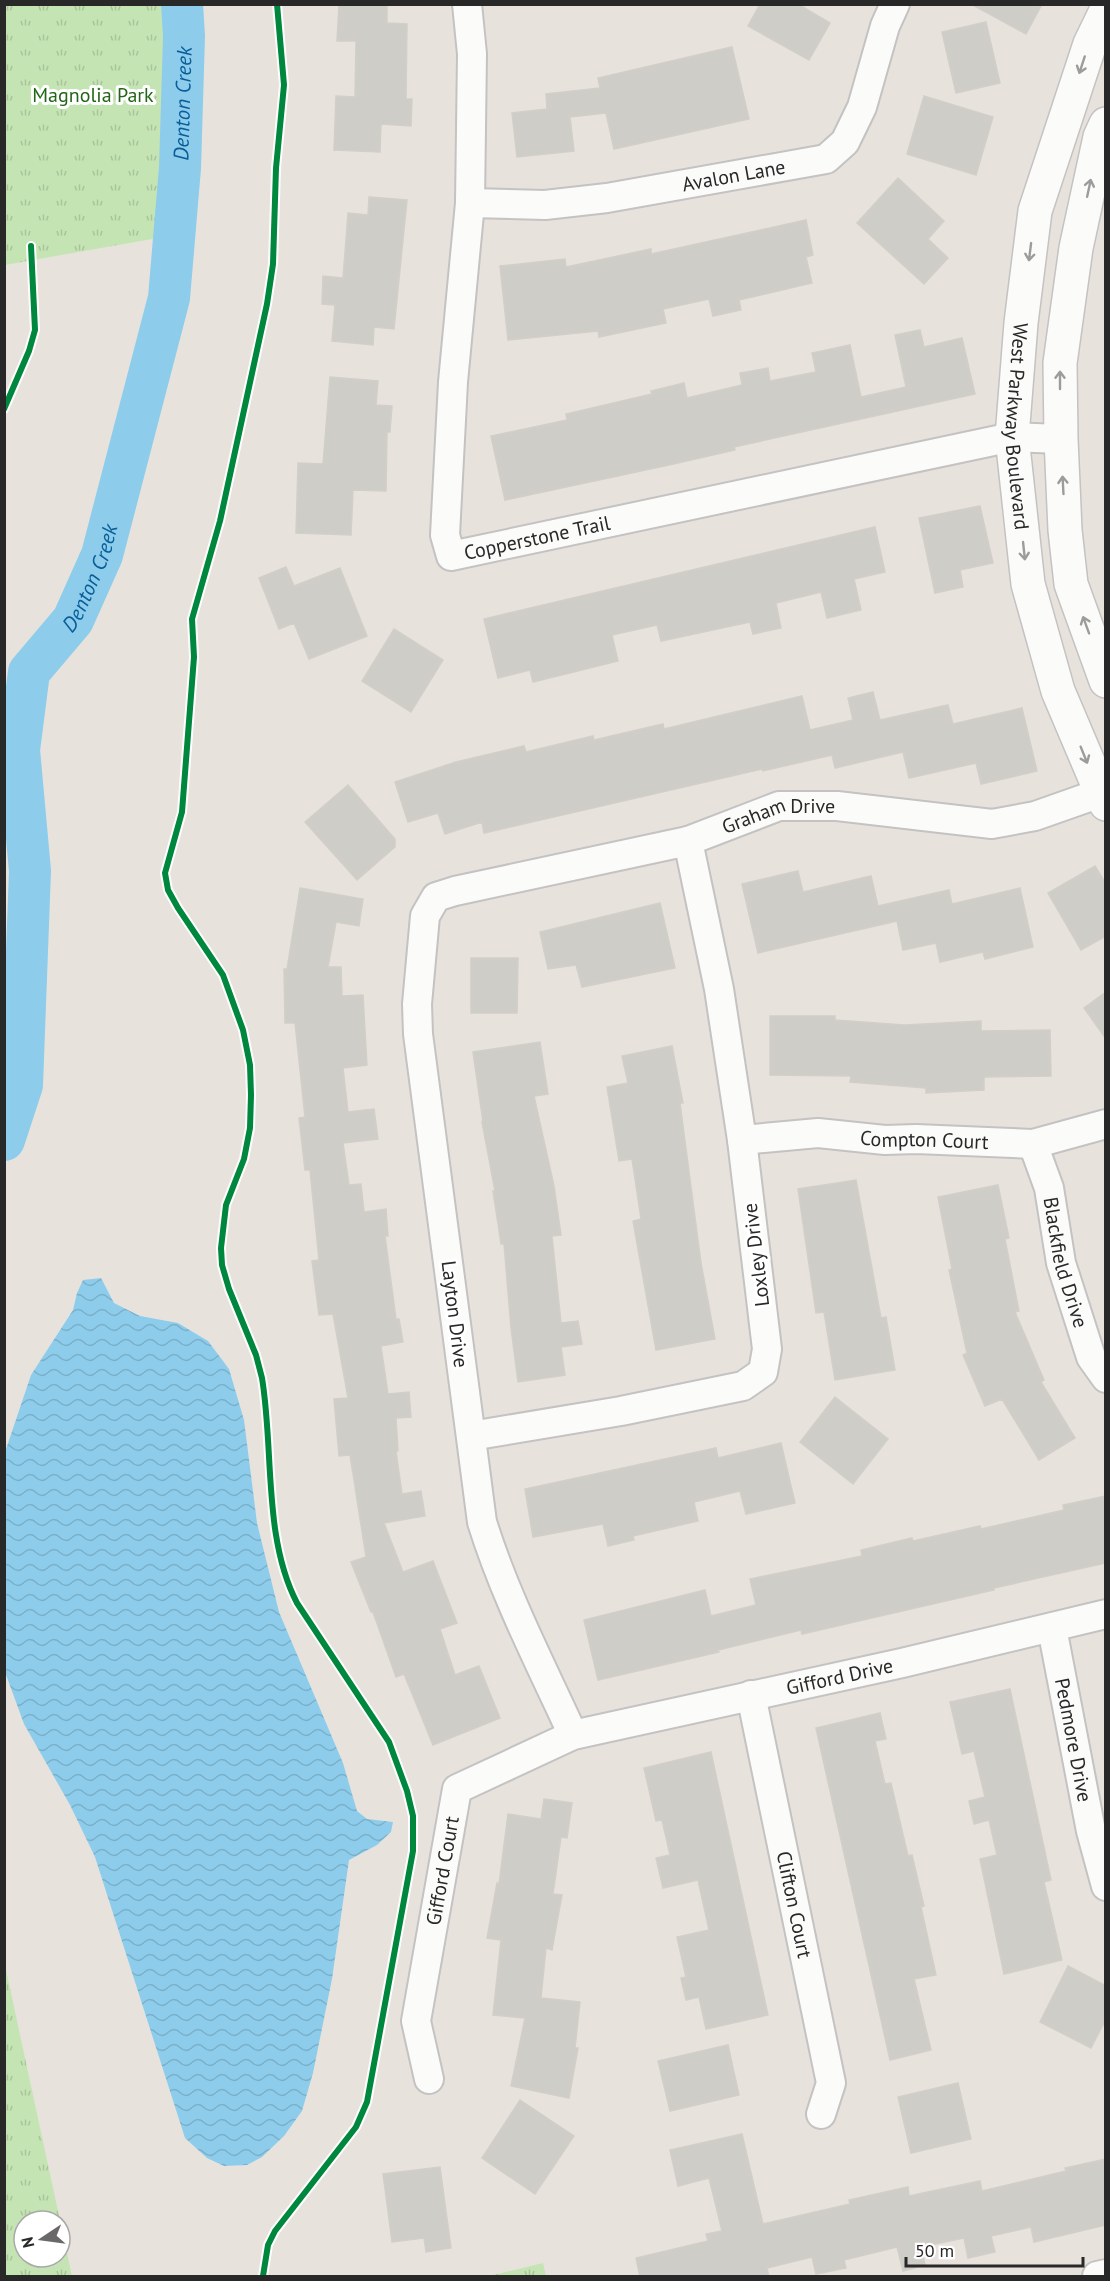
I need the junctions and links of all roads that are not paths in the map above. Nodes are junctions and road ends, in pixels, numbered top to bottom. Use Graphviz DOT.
graph roads {
  1 [pos="467,4"];
  2 [pos="895,4"];
  3 [pos="1106,11"];
  4 [pos="1106,124"];
  5 [pos="470,203"];
  6 [pos="1012,437"];
  7 [pos="1061,439"];
  8 [pos="1106,681"];
  9 [pos="1104,796"];
  10 [pos="688,841"];
  11 [pos="456,891"];
  12 [pos="1106,1124"];
  13 [pos="742,1140"];
  14 [pos="1033,1144"];
  15 [pos="1106,1378"];
  16 [pos="471,1436"];
  17 [pos="1106,1614"];
  18 [pos="1052,1628"];
  19 [pos="751,1695"];
  20 [pos="573,1736"];
  21 [pos="1106,1886"];
  22 [pos="429,2079"];
  23 [pos="821,2114"];
  24 [pos="1106,2274"];
  25 [pos="1097,2277"];
  1 -- 5 [label="street, Copperstone Trail"];
  2 -- 5 [label="street, Avalon Lane"];
  3 -- 6 [label="street, West Parkway Boulevard, one-way"];
  7 -- 4 [label="street, West Parkway Boulevard, one-way"];
  5 -- 6 [label="street, Copperstone Trail"];
  6 -- 7 [label="street, Copperstone Trail"];
  6 -- 9 [label="street, West Parkway Boulevard, one-way"];
  8 -- 7 [label="street, West Parkway Boulevard, one-way"];
  9 -- 10 [label="street, Graham Drive"];
  10 -- 11 [label="street, Graham Drive"];
  10 -- 13 [label="street, Loxley Drive"];
  11 -- 16 [label="street, Layton Drive"];
  12 -- 14 [label="street, Compton Court"];
  13 -- 14 [label="street, Compton Court"];
  13 -- 16 [label="street, Loxley Drive"];
  14 -- 15 [label="street, Blackfield Drive"];
  16 -- 20 [label="street, Layton Drive"];
  17 -- 18 [label="street, Gifford Drive"];
  18 -- 19 [label="street, Gifford Drive"];
  18 -- 21 [label="street, Pedmore Drive"];
  19 -- 20 [label="street, Gifford Drive"];
  19 -- 23 [label="street, Clifton Court"];
  20 -- 22 [label="street, Gifford Court"];
  24 -- 25 [label="street"];
}
